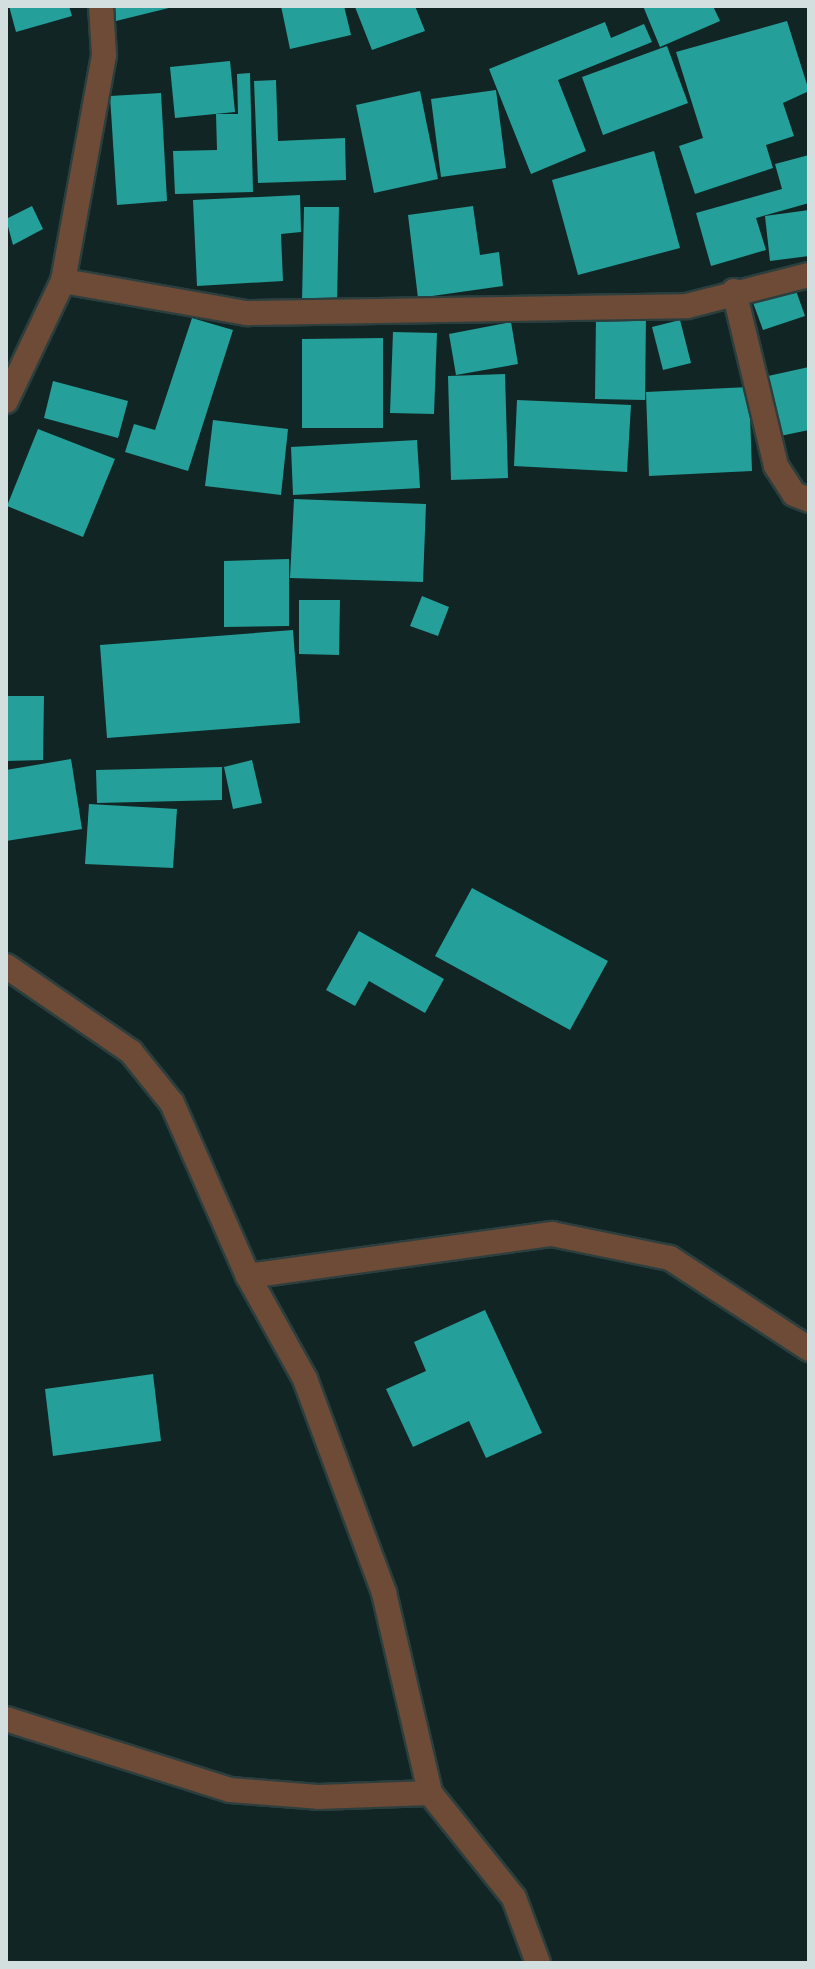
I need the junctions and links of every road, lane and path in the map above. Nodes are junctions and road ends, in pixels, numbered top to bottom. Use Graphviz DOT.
graph roads {
  1 [pos="101,6"];
  2 [pos="809,275"];
  3 [pos="63,281"];
  4 [pos="734,291"];
  5 [pos="6,401"];
  6 [pos="809,500"];
  7 [pos="6,966"];
  8 [pos="248,1276"];
  9 [pos="809,1349"];
  10 [pos="6,1719"];
  11 [pos="430,1793"];
  12 [pos="538,1963"];
  1 -- 3 [label="street"];
  2 -- 4 [label="street"];
  3 -- 4 [label="street"];
  3 -- 5 [label="street"];
  4 -- 6 [label="street"];
  7 -- 8 [label="street"];
  8 -- 9 [label="street"];
  8 -- 11 [label="street"];
  10 -- 11 [label="street"];
  11 -- 12 [label="street"];
}
